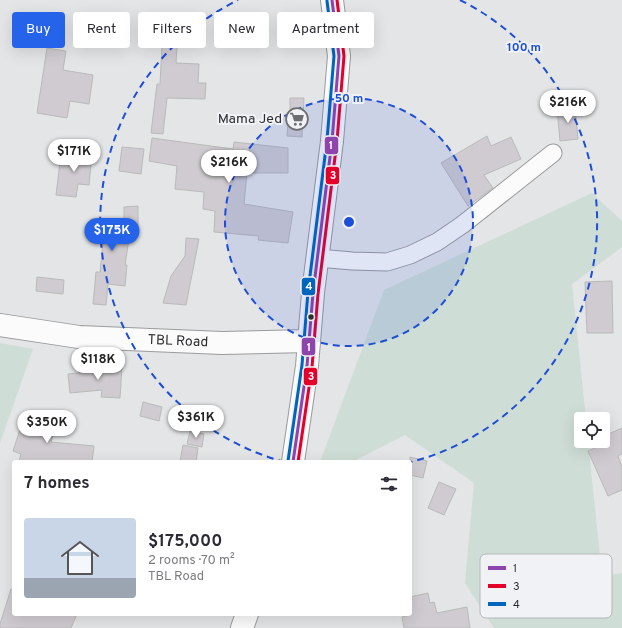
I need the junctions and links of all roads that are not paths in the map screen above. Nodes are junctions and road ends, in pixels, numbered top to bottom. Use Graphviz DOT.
graph roads {
  1 [pos="332,0"];
  2 [pos="553,153"];
  3 [pos="318,258"];
  4 [pos="0,325"];
  5 [pos="309,341"];
  6 [pos="293,460"];
  7 [pos="246,616"];
  8 [pos="242,628"];
  1 -- 3 [label="main road"];
  2 -- 3 [label="street"];
  3 -- 5 [label="main road"];
  4 -- 5 [label="main road, TBL Road"];
  5 -- 6 [label="main road"];
  7 -- 8 [label="main road"];
}
